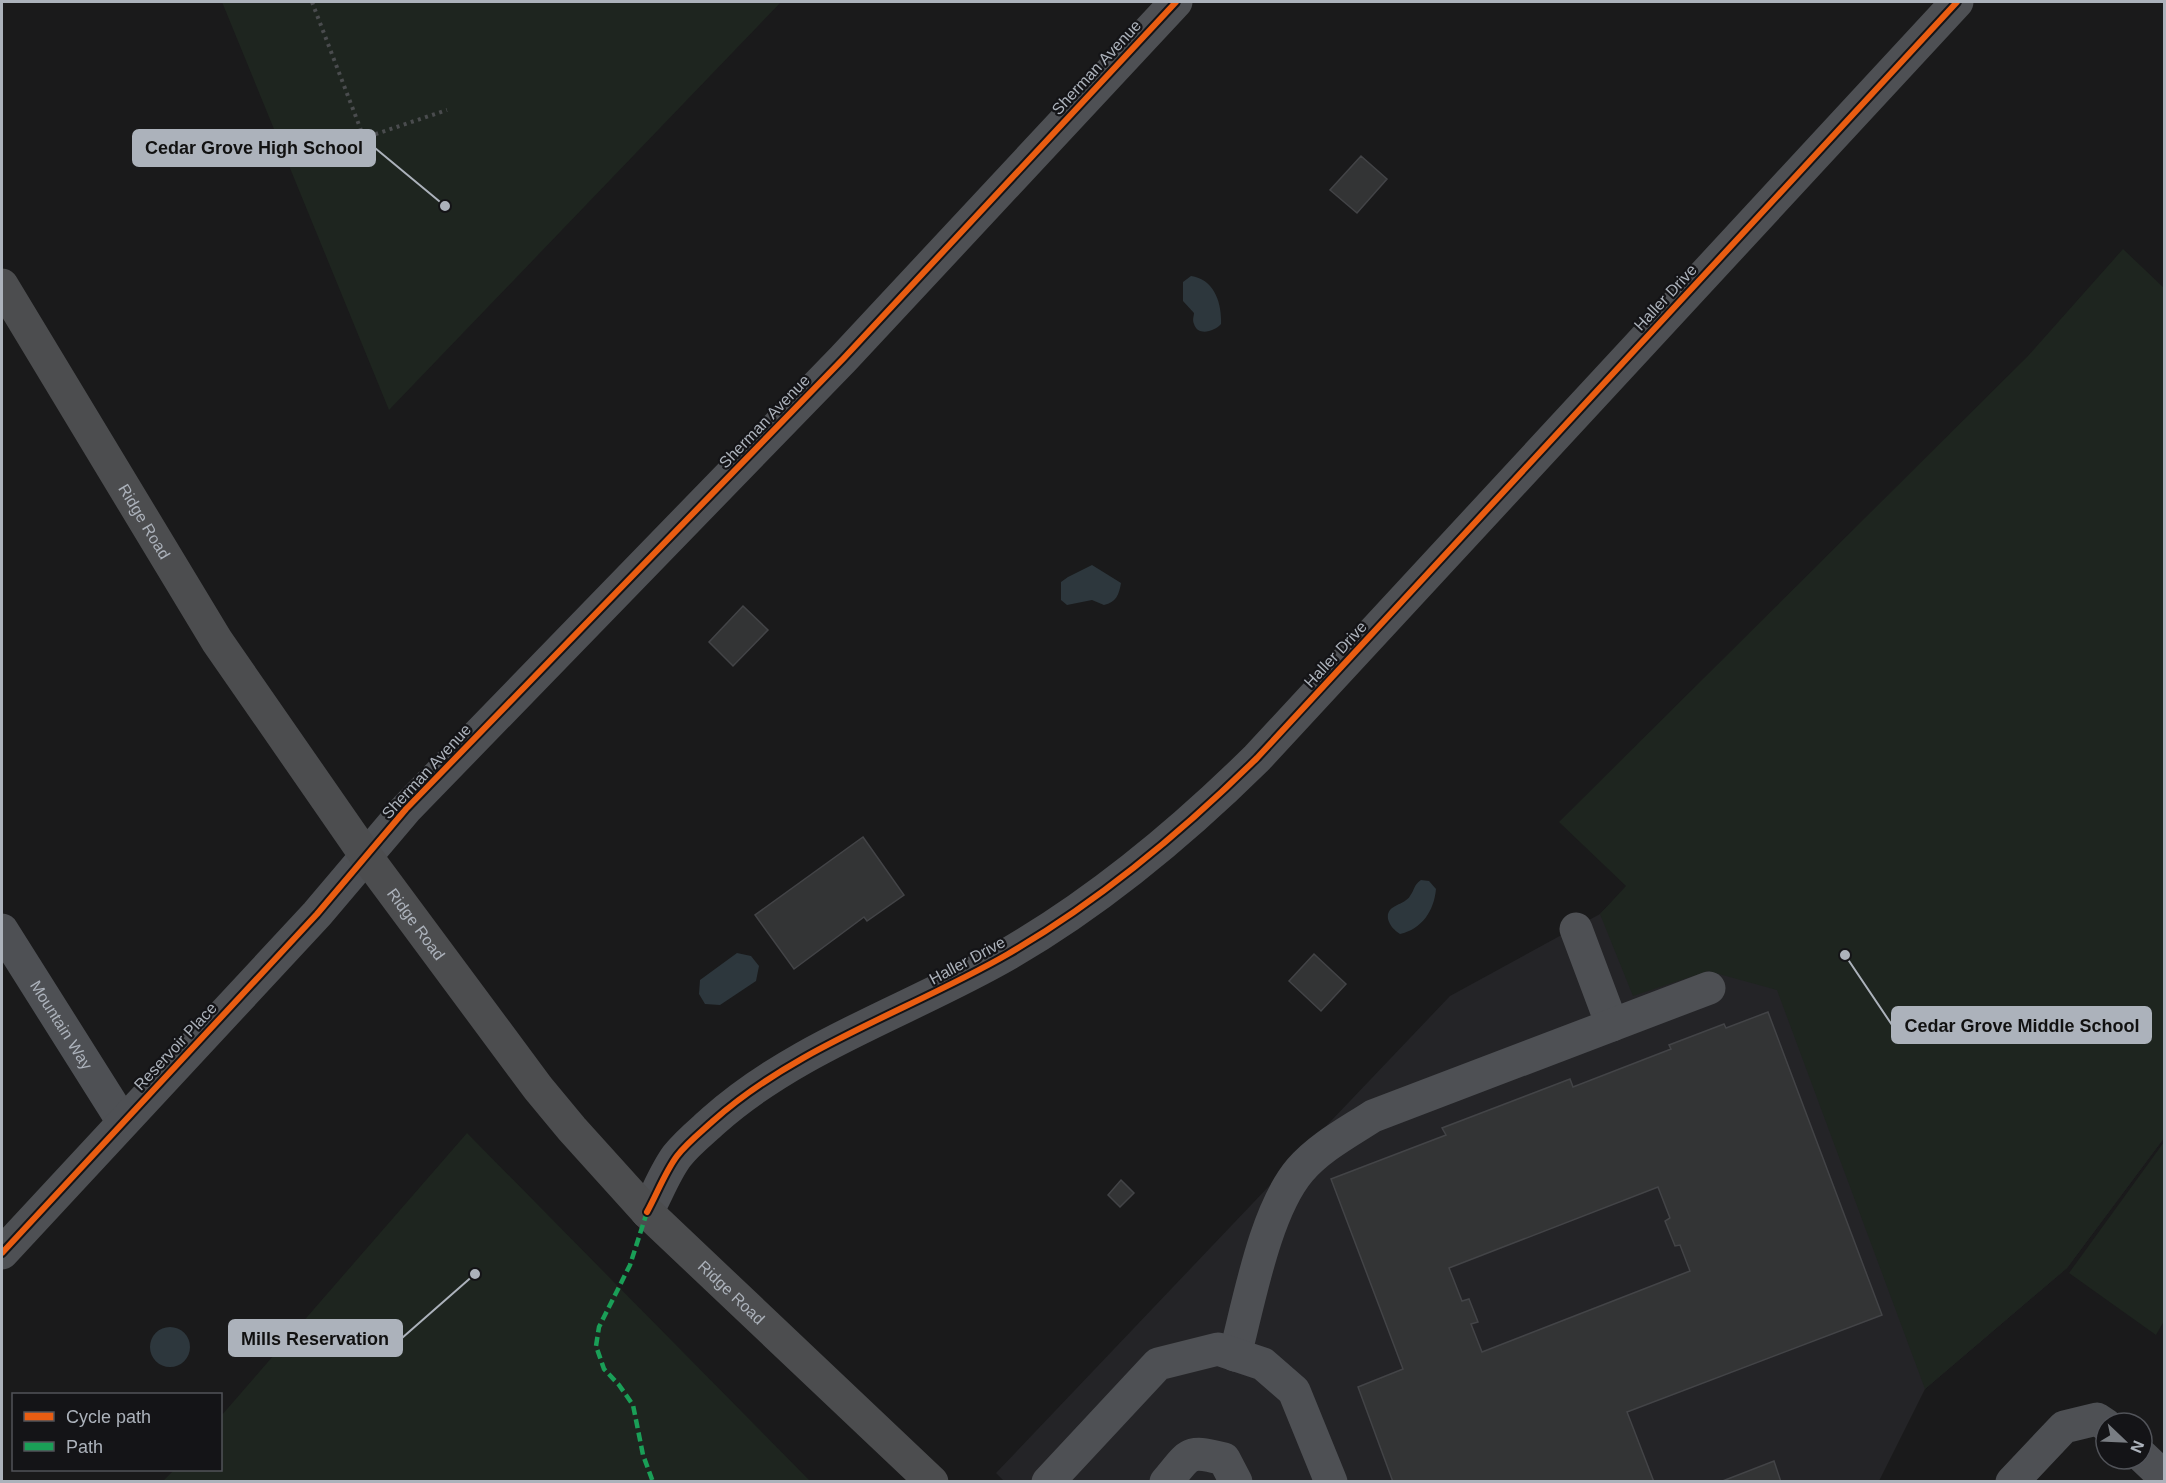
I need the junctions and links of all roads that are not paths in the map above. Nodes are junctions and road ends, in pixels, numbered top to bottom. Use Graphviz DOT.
graph roads {
  1 [pos="1176,2"];
  2 [pos="1957,2"];
  3 [pos="2,285"];
  4 [pos="366,856"];
  5 [pos="1576,929"];
  6 [pos="2,930"];
  7 [pos="1709,988"];
  8 [pos="1612,1025"];
  9 [pos="123,1122"];
  10 [pos="647,1212"];
  11 [pos="2,1253"];
  12 [pos="1235,1355"];
  13 [pos="2094,1420"];
  14 [pos="932,1482"];
  15 [pos="1048,1482"];
  16 [pos="1166,1482"];
  17 [pos="1236,1482"];
  18 [pos="1331,1482"];
  19 [pos="2012,1482"];
  1 -- 4 [label="street, Sherman Avenue"];
  2 -- 10 [label="street, Haller Drive"];
  3 -- 4 [label="main road, Ridge Road"];
  4 -- 9 [label="street, Reservoir Place"];
  4 -- 10 [label="main road, Ridge Road"];
  5 -- 8 [label="street"];
  6 -- 9 [label="street, Mountain Way"];
  7 -- 8 [label="street"];
  8 -- 12 [label="street"];
  9 -- 11 [label="street, Reservoir Place"];
  10 -- 14 [label="main road, Ridge Road"];
  12 -- 15 [label="street"];
  12 -- 18 [label="street"];
  13 -- 19 [label="street"];
  16 -- 17 [label="street"];
}
